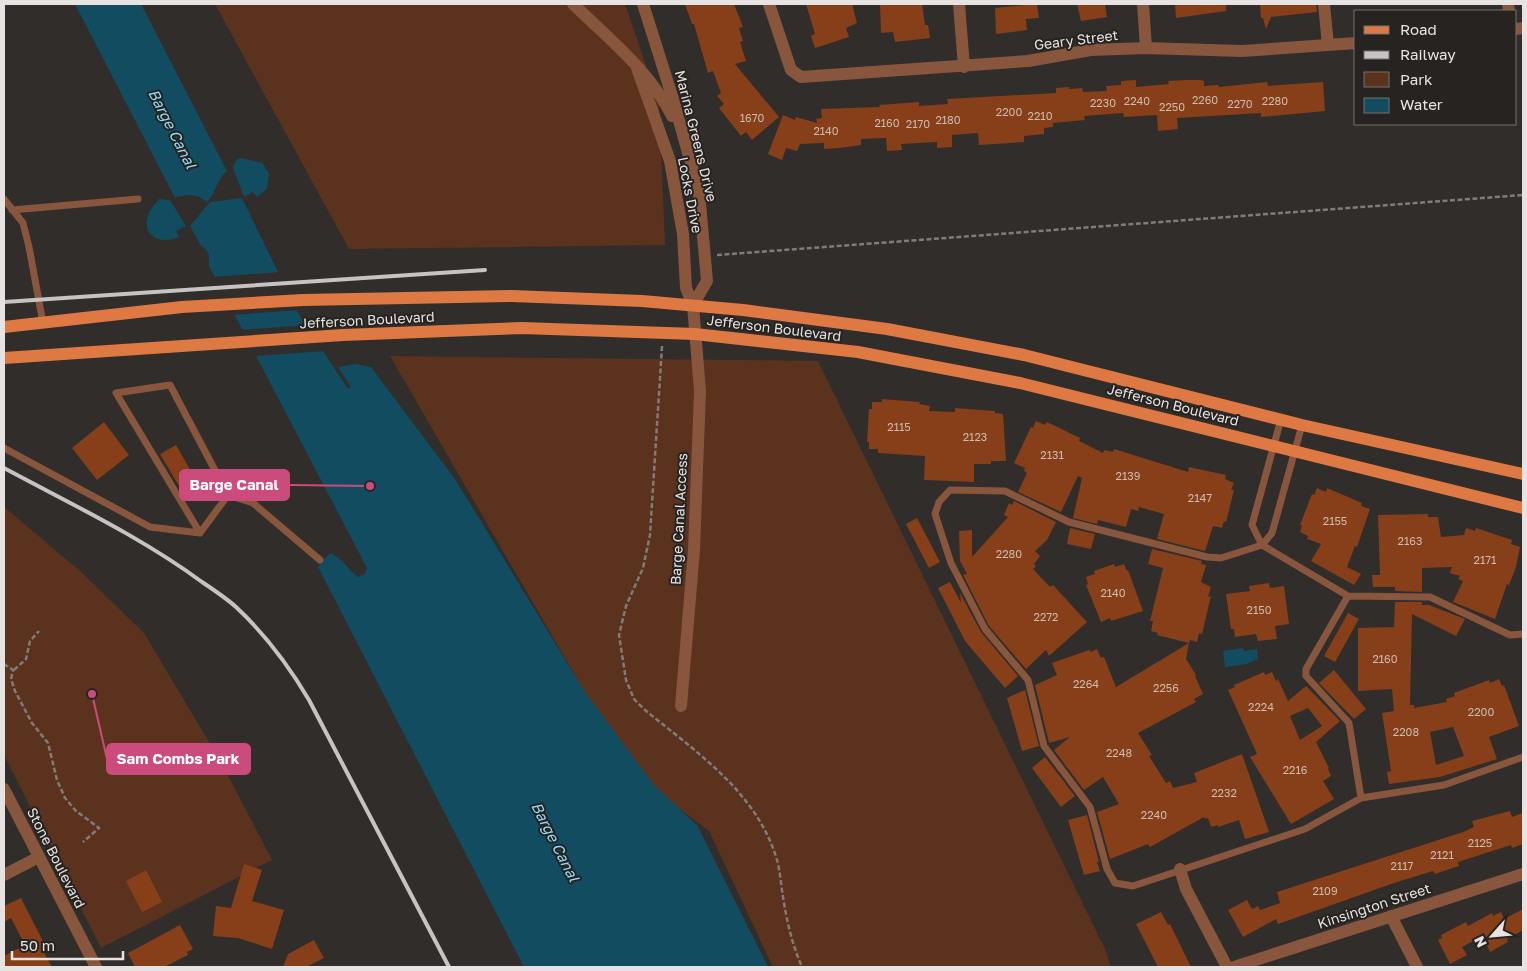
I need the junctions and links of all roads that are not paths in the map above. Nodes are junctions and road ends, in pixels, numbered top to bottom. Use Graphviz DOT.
graph roads {
  1 [pos="573,4"];
  2 [pos="643,4"];
  3 [pos="769,4"];
  4 [pos="959,4"];
  5 [pos="1144,4"];
  6 [pos="1324,4"];
  7 [pos="1354,43"];
  8 [pos="1328,45"];
  9 [pos="1146,48"];
  10 [pos="636,65"];
  11 [pos="964,67"];
  12 [pos="685,144"];
  13 [pos="4,199"];
  14 [pos="138,199"];
  15 [pos="12,210"];
  16 [pos="693,305"];
  17 [pos="43,323"];
  18 [pos="4,327"];
  19 [pos="695,334"];
  20 [pos="4,358"];
  21 [pos="1281,419"];
  22 [pos="1302,425"];
  23 [pos="1274,445"];
  24 [pos="4,448"];
  25 [pos="1296,451"];
  26 [pos="1523,474"];
  27 [pos="228,495"];
  28 [pos="1523,508"];
  29 [pos="200,532"];
  30 [pos="1262,545"];
  31 [pos="320,560"];
  32 [pos="1348,596"];
  33 [pos="1523,634"];
  34 [pos="681,706"];
  35 [pos="1523,756"];
  36 [pos="4,789"];
  37 [pos="1361,798"];
  38 [pos="39,857"];
  39 [pos="1180,869"];
  40 [pos="1523,874"];
  41 [pos="4,875"];
  42 [pos="1391,916"];
  43 [pos="96,967"];
  44 [pos="1226,967"];
  45 [pos="1234,967"];
  46 [pos="1417,967"];
  1 -- 10 [label="street, Locks Drive"];
  2 -- 12 [label="street, Marina Greens Drive"];
  3 -- 11 [label="street, Geary Street"];
  4 -- 11 [label="street"];
  5 -- 9 [label="street"];
  6 -- 8 [label="street"];
  7 -- 8 [label="street, Geary Street"];
  8 -- 9 [label="street, Geary Street"];
  9 -- 11 [label="street, Geary Street"];
  10 -- 12 [label="street, Locks Drive"];
  10 -- 16 [label="street, Locks Drive"];
  12 -- 16 [label="street, Marina Greens Drive"];
  13 -- 15 [label="lane"];
  14 -- 15 [label="lane"];
  15 -- 17 [label="lane"];
  16 -- 17 [label="main road, Jefferson Boulevard"];
  16 -- 19 [label="street, Locks Drive"];
  16 -- 21 [label="main road, Jefferson Boulevard"];
  17 -- 18 [label="main road, Jefferson Boulevard"];
  19 -- 20 [label="main road, Jefferson Boulevard"];
  19 -- 23 [label="main road, Jefferson Boulevard"];
  19 -- 34 [label="street, Barge Canal Access"];
  21 -- 22 [label="main road, Jefferson Boulevard"];
  21 -- 23 [label="lane"];
  22 -- 25 [label="lane"];
  22 -- 26 [label="main road, Jefferson Boulevard"];
  23 -- 25 [label="main road, Jefferson Boulevard"];
  23 -- 30 [label="lane"];
  24 -- 29 [label="lane"];
  25 -- 28 [label="main road, Jefferson Boulevard"];
  25 -- 30 [label="lane"];
  27 -- 29 [label="lane"];
  27 -- 29 [label="lane"];
  27 -- 31 [label="lane"];
  30 -- 32 [label="lane"];
  30 -- 39 [label="lane"];
  32 -- 33 [label="lane"];
  32 -- 37 [label="lane"];
  35 -- 37 [label="lane"];
  36 -- 38 [label="street, Stone Boulevard"];
  37 -- 39 [label="lane"];
  38 -- 41 [label="street"];
  38 -- 43 [label="street, Stone Boulevard"];
  39 -- 44 [label="street"];
  40 -- 42 [label="street, Kinsington Street"];
  42 -- 45 [label="street, Kinsington Street"];
  42 -- 46 [label="street"];
}
